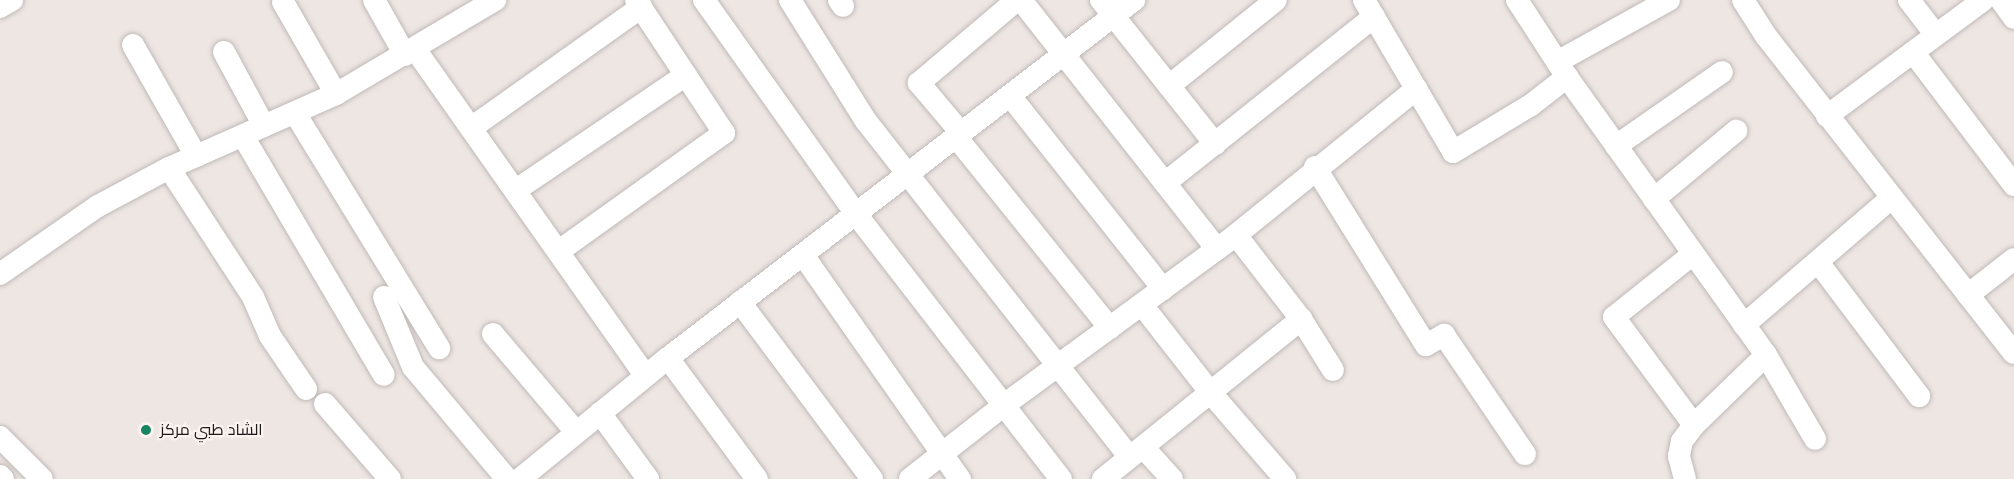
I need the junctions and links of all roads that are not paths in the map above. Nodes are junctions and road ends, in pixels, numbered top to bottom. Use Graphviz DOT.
graph roads {
  1 [pos="374,0"];
  2 [pos="495,0"];
  3 [pos="704,0"];
  4 [pos="790,0"];
  5 [pos="1019,0"];
  6 [pos="1134,0"];
  7 [pos="1276,0"];
  8 [pos="1517,0"];
  9 [pos="1669,0"];
  10 [pos="1743,0"];
  11 [pos="1909,0"];
  12 [pos="1983,0"];
  13 [pos="2001,0"];
  14 [pos="283,2"];
  15 [pos="638,4"];
  16 [pos="1108,8"];
  17 [pos="1369,8"];
  18 [pos="2014,18"];
  19 [pos="1936,35"];
  20 [pos="134,45"];
  21 [pos="224,52"];
  22 [pos="410,52"];
  23 [pos="1912,52"];
  24 [pos="1064,56"];
  25 [pos="1562,70"];
  26 [pos="1722,72"];
  27 [pos="686,75"];
  28 [pos="1169,86"];
  29 [pos="1416,89"];
  30 [pos="336,94"];
  31 [pos="1011,97"];
  32 [pos="295,113"];
  33 [pos="1827,116"];
  34 [pos="264,126"];
  35 [pos="471,128"];
  36 [pos="1736,131"];
  37 [pos="243,136"];
  38 [pos="959,136"];
  39 [pos="1215,144"];
  40 [pos="1616,146"];
  41 [pos="196,156"];
  42 [pos="169,168"];
  43 [pos="1315,168"];
  44 [pos="909,175"];
  45 [pos="1165,183"];
  46 [pos="2014,185"];
  47 [pos="516,190"];
  48 [pos="1891,198"];
  49 [pos="1654,199"];
  50 [pos="856,214"];
  51 [pos="1236,235"];
  52 [pos="1217,249"];
  53 [pos="559,251"];
  54 [pos="1693,254"];
  55 [pos="803,255"];
  56 [pos="2014,259"];
  57 [pos="1818,262"];
  58 [pos="0,274"];
  59 [pos="1163,289"];
  60 [pos="1968,295"];
  61 [pos="384,297"];
  62 [pos="740,302"];
  63 [pos="1142,304"];
  64 [pos="1301,319"];
  65 [pos="1744,325"];
  66 [pos="1110,328"];
  67 [pos="493,334"];
  68 [pos="2011,344"];
  69 [pos="439,348"];
  70 [pos="1766,355"];
  71 [pos="668,358"];
  72 [pos="1060,364"];
  73 [pos="1333,370"];
  74 [pos="384,375"];
  75 [pos="646,376"];
  76 [pos="306,389"];
  77 [pos="1210,392"];
  78 [pos="1919,396"];
  79 [pos="324,404"];
  80 [pos="1004,405"];
  81 [pos="600,413"];
  82 [pos="1694,425"];
  83 [pos="576,432"];
  84 [pos="0,437"];
  85 [pos="1815,438"];
  86 [pos="1136,452"];
  87 [pos="942,454"];
  88 [pos="1525,454"];
  89 [pos="42,479"];
  90 [pos="390,479"];
  91 [pos="507,479"];
  92 [pos="520,479"];
  93 [pos="648,479"];
  94 [pos="757,479"];
  95 [pos="872,479"];
  96 [pos="910,479"];
  97 [pos="960,479"];
  98 [pos="1061,479"];
  99 [pos="1103,479"];
  100 [pos="1172,479"];
  101 [pos="1286,479"];
  102 [pos="1685,479"];
  1 -- 22 [label="street"];
  2 -- 22 [label="street"];
  3 -- 50 [label="street"];
  4 -- 44 [label="street"];
  5 -- 24 [label="street"];
  5 -- 38 [label="street"];
  6 -- 16 [label="street"];
  7 -- 28 [label="street"];
  8 -- 25 [label="street"];
  9 -- 25 [label="street"];
  10 -- 33 [label="street"];
  11 -- 19 [label="street"];
  12 -- 19 [label="street"];
  13 -- 18 [label="street"];
  14 -- 30 [label="street"];
  15 -- 27 [label="street"];
  15 -- 35 [label="street"];
  16 -- 24 [label="street"];
  16 -- 28 [label="street"];
  17 -- 29 [label="street"];
  17 -- 39 [label="street"];
  19 -- 23 [label="street"];
  20 -- 41 [label="street"];
  21 -- 34 [label="street"];
  22 -- 30 [label="street"];
  22 -- 35 [label="street"];
  23 -- 33 [label="street"];
  23 -- 46 [label="street"];
  24 -- 31 [label="street"];
  24 -- 45 [label="street"];
  25 -- 29 [label="street"];
  25 -- 40 [label="street"];
  26 -- 40 [label="street"];
  27 -- 47 [label="street"];
  27 -- 53 [label="street"];
  28 -- 39 [label="street"];
  29 -- 43 [label="street"];
  30 -- 32 [label="street"];
  31 -- 38 [label="street"];
  31 -- 59 [label="street"];
  32 -- 34 [label="street"];
  32 -- 69 [label="street"];
  33 -- 48 [label="street"];
  34 -- 37 [label="street"];
  35 -- 47 [label="street"];
  36 -- 49 [label="street"];
  37 -- 41 [label="street"];
  37 -- 74 [label="street"];
  38 -- 44 [label="street"];
  38 -- 66 [label="street"];
  39 -- 45 [label="street"];
  40 -- 49 [label="street"];
  41 -- 42 [label="street"];
  42 -- 58 [label="street"];
  42 -- 76 [label="street"];
  43 -- 51 [label="street"];
  43 -- 88 [label="street"];
  44 -- 50 [label="street"];
  44 -- 72 [label="street"];
  45 -- 52 [label="street"];
  47 -- 53 [label="street"];
  48 -- 57 [label="street"];
  48 -- 60 [label="street"];
  49 -- 54 [label="street"];
  50 -- 55 [label="street"];
  50 -- 80 [label="street"];
  51 -- 52 [label="street"];
  51 -- 64 [label="street"];
  52 -- 59 [label="street"];
  53 -- 75 [label="street"];
  54 -- 65 [label="street"];
  54 -- 82 [label="street"];
  55 -- 62 [label="street"];
  55 -- 87 [label="street"];
  56 -- 60 [label="street"];
  57 -- 65 [label="street"];
  57 -- 78 [label="street"];
  59 -- 63 [label="street"];
  60 -- 68 [label="street"];
  61 -- 91 [label="street"];
  62 -- 71 [label="street"];
  62 -- 95 [label="street"];
  63 -- 66 [label="street"];
  63 -- 77 [label="street"];
  64 -- 73 [label="street"];
  64 -- 77 [label="street"];
  65 -- 70 [label="street"];
  66 -- 72 [label="street"];
  67 -- 83 [label="street"];
  70 -- 82 [label="street"];
  70 -- 85 [label="street"];
  71 -- 75 [label="street"];
  71 -- 94 [label="street"];
  72 -- 80 [label="street"];
  72 -- 86 [label="street"];
  75 -- 81 [label="street"];
  77 -- 86 [label="street"];
  77 -- 101 [label="street"];
  79 -- 90 [label="street"];
  80 -- 87 [label="street"];
  80 -- 98 [label="street"];
  81 -- 83 [label="street"];
  81 -- 93 [label="street"];
  82 -- 102 [label="street"];
  83 -- 92 [label="street"];
  84 -- 89 [label="street"];
  86 -- 99 [label="street"];
  86 -- 100 [label="street"];
  87 -- 96 [label="street"];
  87 -- 97 [label="street"];
}
